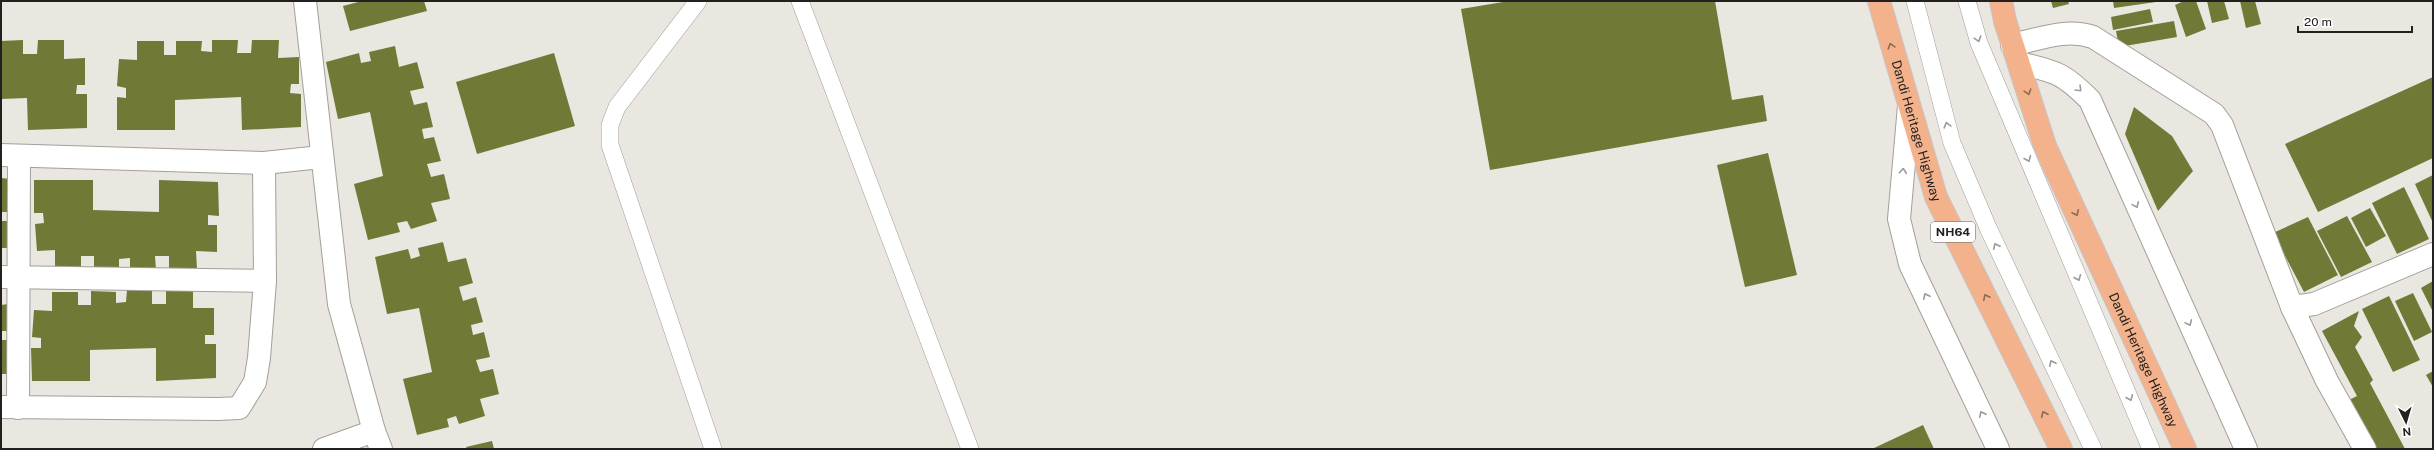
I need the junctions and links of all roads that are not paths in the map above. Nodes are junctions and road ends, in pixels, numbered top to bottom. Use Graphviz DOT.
graph roads {
  1 [pos="305,1"];
  2 [pos="698,1"];
  3 [pos="800,1"];
  4 [pos="1880,1"];
  5 [pos="1915,1"];
  6 [pos="1967,1"];
  7 [pos="2001,1"];
  8 [pos="2016,54"];
  9 [pos="1909,106"];
  10 [pos="10,156"];
  11 [pos="321,157"];
  12 [pos="264,163"];
  13 [pos="2433,254"];
  14 [pos="9,277"];
  15 [pos="265,281"];
  16 [pos="2292,307"];
  17 [pos="10,408"];
  18 [pos="378,440"];
  19 [pos="324,449"];
  20 [pos="713,449"];
  21 [pos="970,449"];
  22 [pos="1998,449"];
  23 [pos="2061,449"];
  24 [pos="2093,449"];
  25 [pos="2151,449"];
  26 [pos="2185,449"];
  27 [pos="2246,449"];
  28 [pos="2365,449"];
  1 -- 11 [label="street"];
  2 -- 20 [label="lane"];
  3 -- 21 [label="lane"];
  9 -- 4 [label="highway, Dandi Heritage Highway / NH64, one-way"];
  24 -- 5 [label="lane, one-way"];
  6 -- 25 [label="lane, one-way"];
  7 -- 8 [label="highway, Dandi Heritage Highway"];
  8 -- 16 [label="street"];
  8 -- 26 [label="highway, Dandi Heritage Highway, one-way"];
  8 -- 27 [label="street, one-way"];
  22 -- 9 [label="street, one-way"];
  23 -- 9 [label="highway, Dandi Heritage Highway / NH64, one-way"];
  10 -- 12 [label="street"];
  10 -- 14 [label="street"];
  11 -- 12 [label="street"];
  11 -- 18 [label="street"];
  12 -- 15 [label="street"];
  13 -- 16 [label="street"];
  14 -- 15 [label="street"];
  14 -- 17 [label="street"];
  15 -- 17 [label="street"];
  16 -- 28 [label="street"];
  18 -- 19 [label="street"];
}
